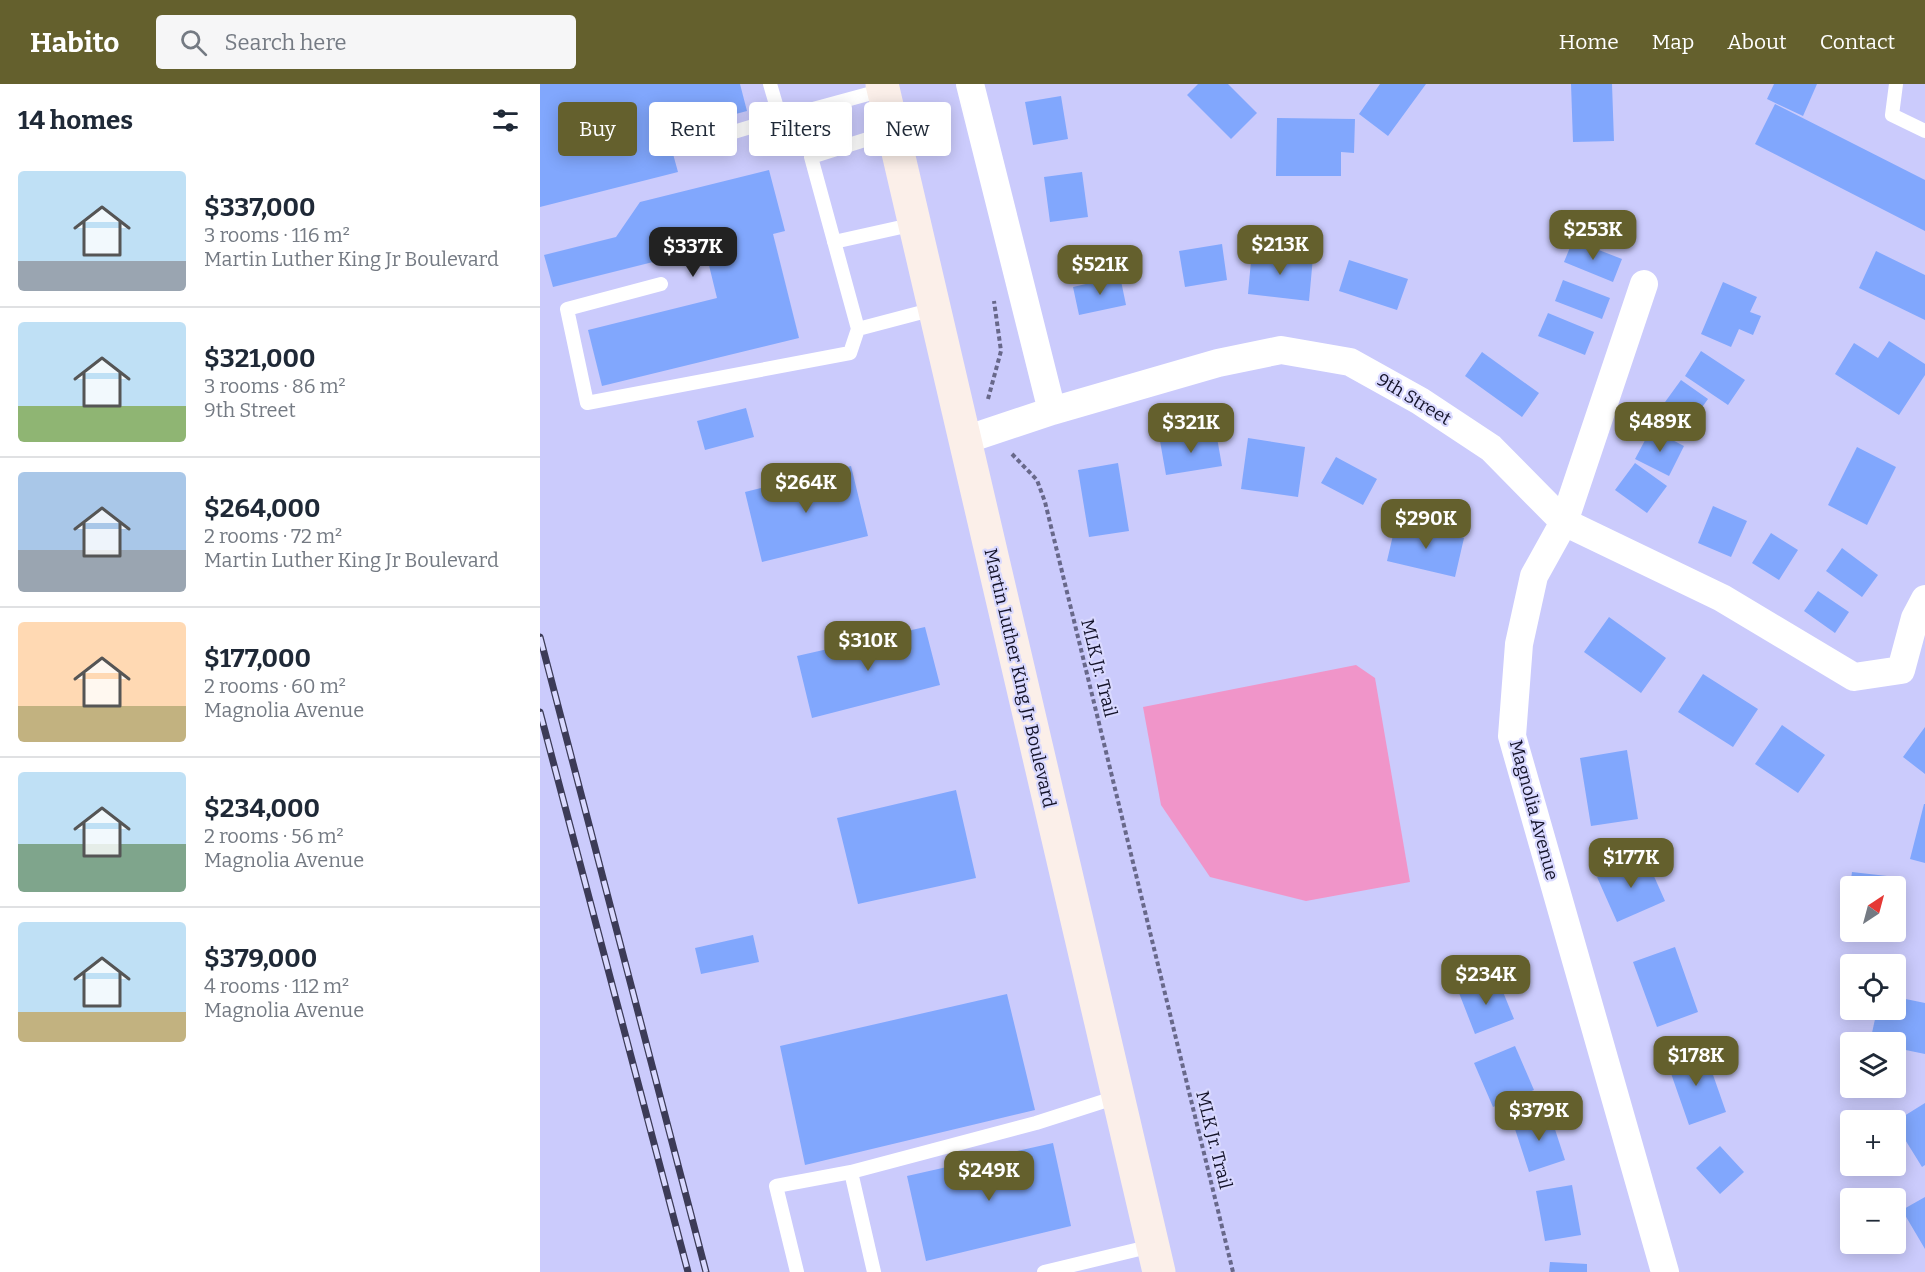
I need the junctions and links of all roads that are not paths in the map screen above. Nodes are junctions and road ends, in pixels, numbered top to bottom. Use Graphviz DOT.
graph roads {
  1 [pos="770,84"];
  2 [pos="970,84"];
  3 [pos="1896,84"];
  4 [pos="883,87"];
  5 [pos="775,102"];
  6 [pos="833,102"];
  7 [pos="886,102"];
  8 [pos="1925,131"];
  9 [pos="864,140"];
  10 [pos="899,156"];
  11 [pos="915,224"];
  12 [pos="834,242"];
  13 [pos="661,284"];
  14 [pos="1644,284"];
  15 [pos="935,309"];
  16 [pos="858,329"];
  17 [pos="1052,411"];
  18 [pos="965,441"];
  19 [pos="1564,522"];
  20 [pos="1925,599"];
  21 [pos="1117,1097"];
  22 [pos="851,1172"];
  23 [pos="1156,1259"];
  24 [pos="797,1272"];
  25 [pos="874,1272"];
  26 [pos="1044,1272"];
  27 [pos="1665,1272"];
  1 -- 5 [label="lane"];
  2 -- 17 [label="street"];
  3 -- 8 [label="lane"];
  4 -- 6 [label="lane"];
  4 -- 7 [label="main road, Martin Luther King Jr Boulevard"];
  9 -- 12 [label="lane"];
  10 -- 11 [label="main road, Martin Luther King Jr Boulevard"];
  11 -- 12 [label="lane"];
  11 -- 15 [label="main road, Martin Luther King Jr Boulevard"];
  12 -- 16 [label="lane"];
  13 -- 16 [label="lane"];
  14 -- 19 [label="street, Magnolia Avenue"];
  15 -- 16 [label="lane"];
  15 -- 18 [label="main road, Martin Luther King Jr Boulevard"];
  17 -- 18 [label="street, 9th Street"];
  17 -- 19 [label="street, 9th Street"];
  18 -- 21 [label="main road, Martin Luther King Jr Boulevard"];
  19 -- 20 [label="street, 9th Street"];
  19 -- 27 [label="street, Magnolia Avenue"];
  21 -- 22 [label="lane"];
  21 -- 23 [label="main road, Martin Luther King Jr Boulevard"];
  22 -- 24 [label="lane"];
  22 -- 25 [label="lane"];
  23 -- 26 [label="lane"];
}
